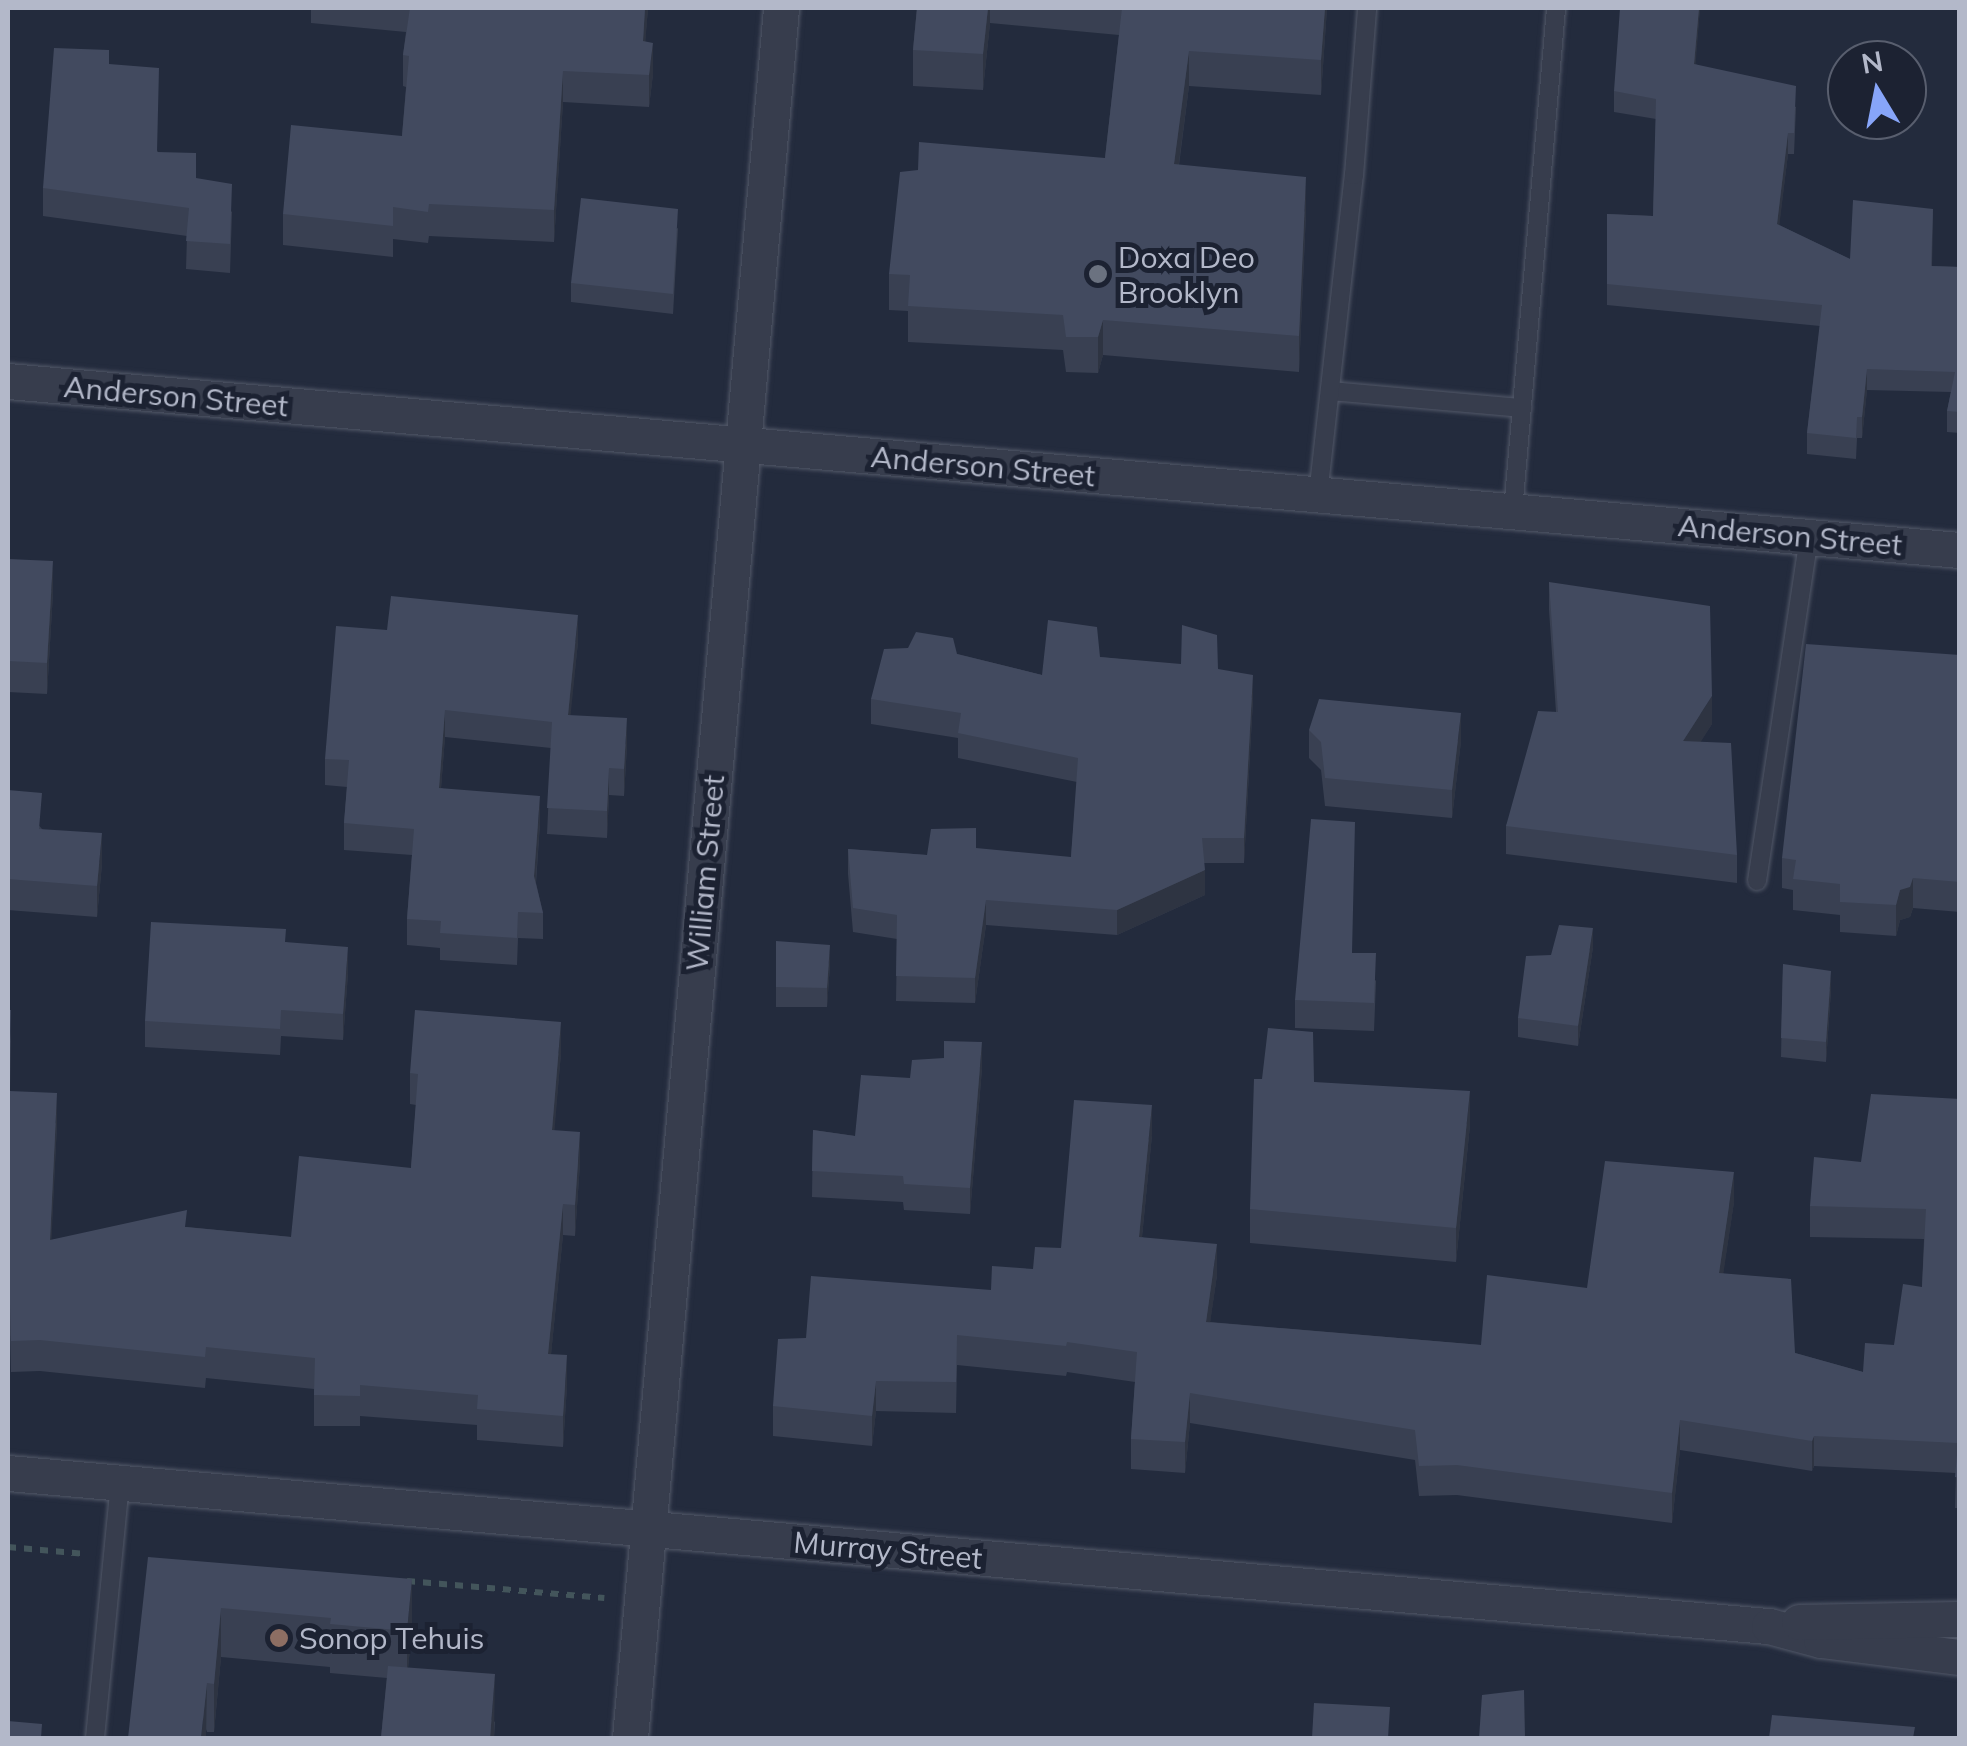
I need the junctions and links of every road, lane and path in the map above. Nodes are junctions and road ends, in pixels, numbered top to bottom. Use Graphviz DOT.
graph roads {
  1 [pos="781,8"];
  2 [pos="1367,8"];
  3 [pos="1556,8"];
  4 [pos="8,381"];
  5 [pos="1331,391"];
  6 [pos="1522,408"];
  7 [pos="742,446"];
  8 [pos="1318,495"];
  9 [pos="1513,511"];
  10 [pos="1809,537"];
  11 [pos="1960,550"];
  12 [pos="1757,882"];
  13 [pos="8,1473"];
  14 [pos="120,1483"];
  15 [pos="647,1529"];
  16 [pos="8,1547"];
  17 [pos="112,1556"];
  18 [pos="387,1579"];
  19 [pos="641,1602"];
  20 [pos="1960,1618"];
  21 [pos="1768,1626"];
  22 [pos="1960,1657"];
  23 [pos="95,1738"];
  24 [pos="630,1738"];
  1 -- 7 [label="street, William Street"];
  2 -- 5 [label="lane"];
  3 -- 6 [label="lane"];
  4 -- 7 [label="street, Anderson Street"];
  5 -- 6 [label="lane"];
  5 -- 8 [label="lane"];
  6 -- 9 [label="lane"];
  7 -- 8 [label="street, Anderson Street"];
  7 -- 15 [label="street, William Street"];
  8 -- 9 [label="street, Anderson Street"];
  9 -- 10 [label="street, Anderson Street"];
  10 -- 11 [label="street, Anderson Street"];
  10 -- 12 [label="lane"];
  13 -- 14 [label="street, Murray Street"];
  14 -- 15 [label="street, Murray Street"];
  14 -- 17 [label="lane"];
  15 -- 19 [label="street, William Street"];
  15 -- 21 [label="street, Murray Street"];
  16 -- 17 [label="path"];
  17 -- 23 [label="lane"];
  18 -- 19 [label="path"];
  19 -- 24 [label="street, William Street"];
  20 -- 21 [label="street, Murray Street"];
  21 -- 22 [label="street, Murray Street"];
}
